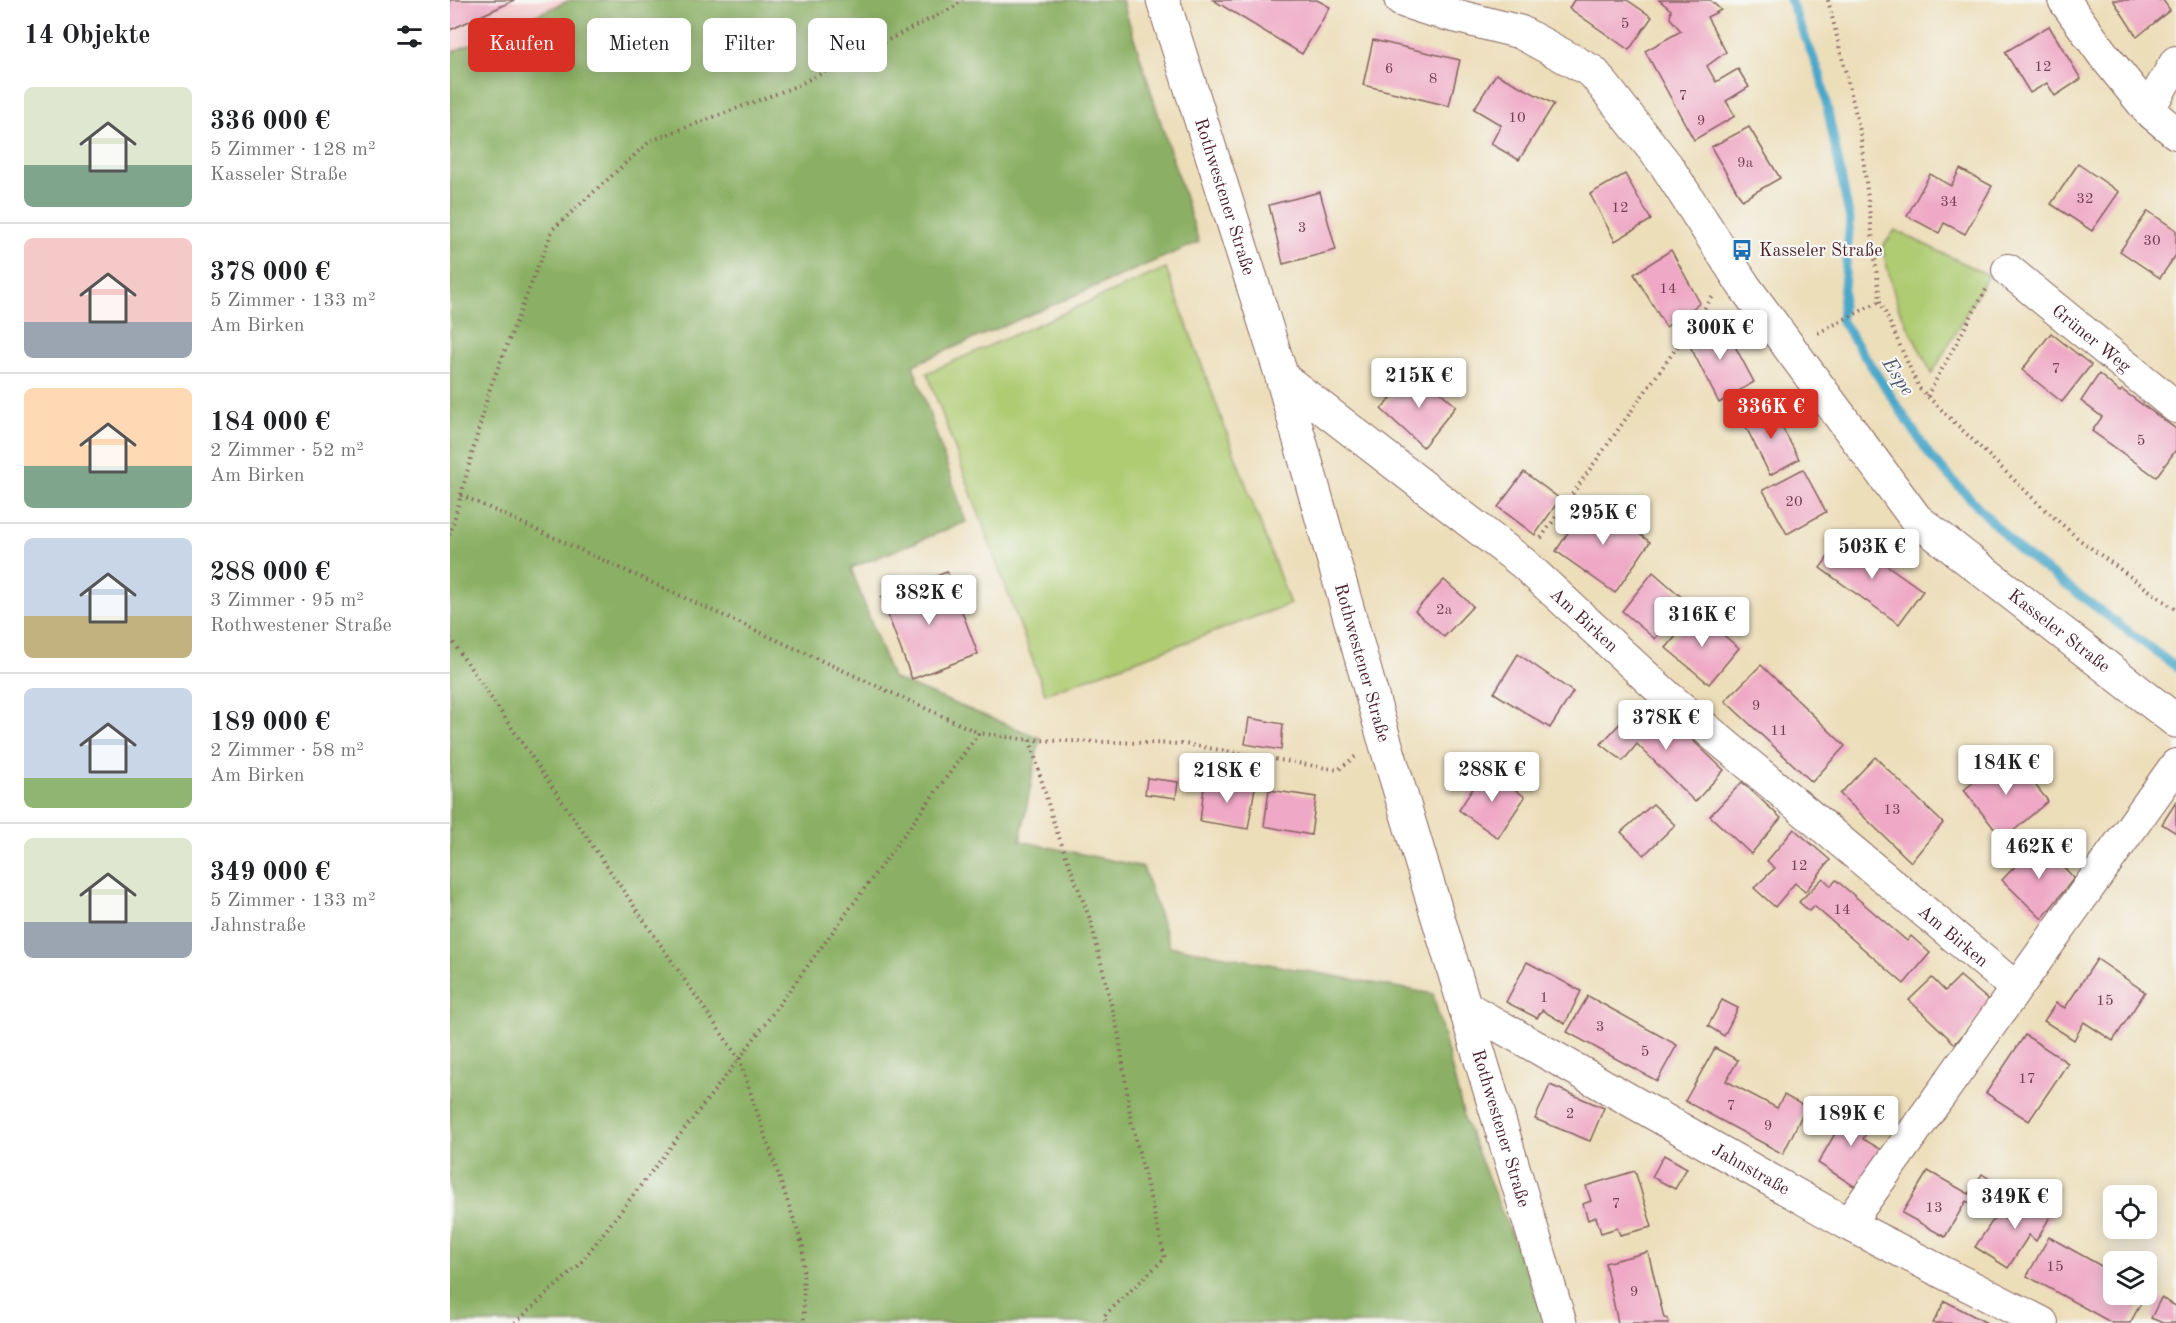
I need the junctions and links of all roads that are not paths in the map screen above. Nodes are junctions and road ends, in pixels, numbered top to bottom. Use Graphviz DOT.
graph roads {
  1 [pos="1163,0"];
  2 [pos="1401,0"];
  3 [pos="2064,0"];
  4 [pos="2176,62"];
  5 [pos="2148,110"];
  6 [pos="2176,133"];
  7 [pos="2008,270"];
  8 [pos="1282,377"];
  9 [pos="2176,407"];
  10 [pos="2176,722"];
  11 [pos="2176,765"];
  12 [pos="2016,988"];
  13 [pos="1464,1006"];
  14 [pos="1848,1224"];
  15 [pos="1560,1323"];
  16 [pos="2042,1323"];
  1 -- 8 [label="main road, Rothwestener Straße"];
  2 -- 10 [label="main road, Kasseler Straße"];
  3 -- 5 [label="street"];
  4 -- 5 [label="street"];
  5 -- 6 [label="street"];
  7 -- 9 [label="street, Grüner Weg"];
  8 -- 12 [label="street, Am Birken"];
  8 -- 13 [label="main road, Rothwestener Straße"];
  11 -- 12 [label="street"];
  12 -- 14 [label="street"];
  13 -- 14 [label="street, Jahnstraße"];
  13 -- 15 [label="main road, Rothwestener Straße"];
  14 -- 16 [label="street, Jahnstraße"];
}
